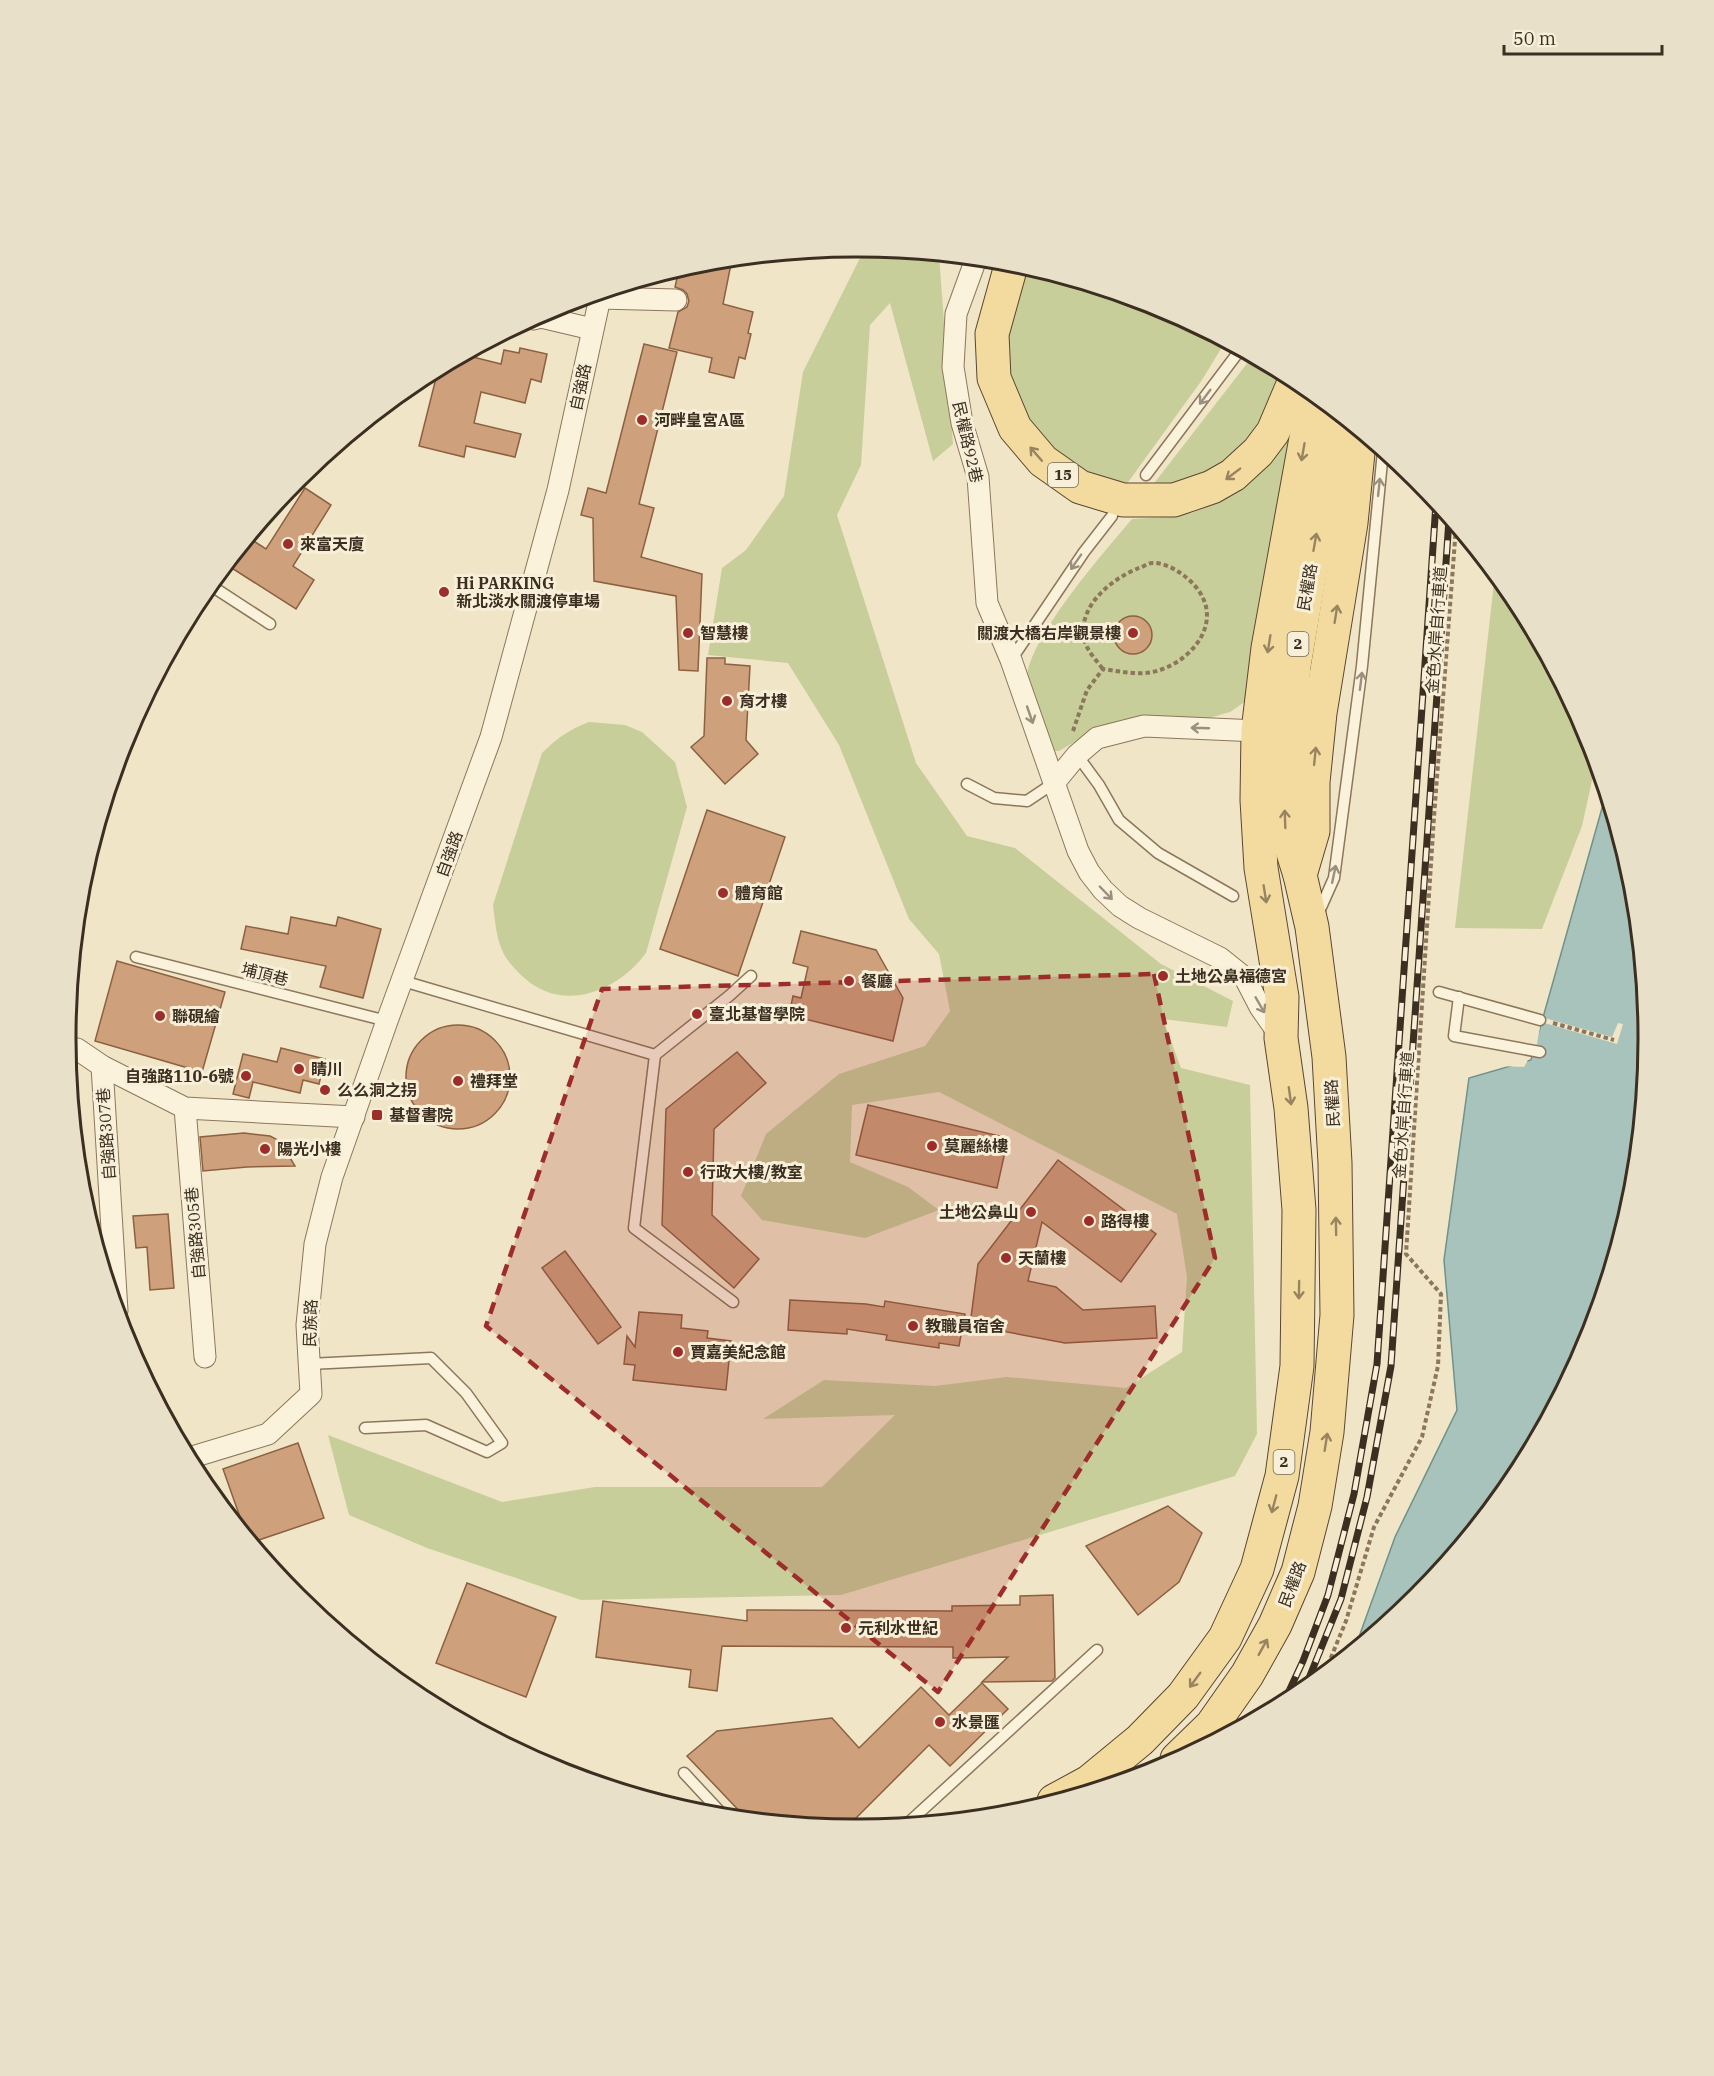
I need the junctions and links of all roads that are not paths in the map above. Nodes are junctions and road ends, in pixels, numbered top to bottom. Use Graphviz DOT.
graph roads {
  1 [pos="973,266"];
  2 [pos="1009,272"];
  3 [pos="613,297"];
  4 [pos="676,300"];
  5 [pos="599,302"];
  6 [pos="552,320"];
  7 [pos="592,329"];
  8 [pos="1236,356"];
  9 [pos="1291,389"];
  10 [pos="1312,404"];
  11 [pos="1336,422"];
  12 [pos="1359,441"];
  13 [pos="1382,461"];
  14 [pos="1146,475"];
  15 [pos="1112,516"];
  16 [pos="218,590"];
  17 [pos="270,624"];
  18 [pos="1011,660"];
  19 [pos="1258,731"];
  20 [pos="1077,755"];
  21 [pos="1054,783"];
  22 [pos="967,784"];
  23 [pos="1300,875"];
  24 [pos="1233,896"];
  25 [pos="1312,927"];
  26 [pos="136,957"];
  27 [pos="751,976"];
  28 [pos="403,981"];
  29 [pos="1439,992"];
  30 [pos="1459,997"];
  31 [pos="1540,1020"];
  32 [pos="387,1021"];
  33 [pos="1281,1038"];
  34 [pos="76,1049"];
  35 [pos="1540,1052"];
  36 [pos="655,1055"];
  37 [pos="102,1066"];
  38 [pos="184,1108"];
  39 [pos="354,1117"];
  40 [pos="115,1279"];
  41 [pos="733,1302"];
  42 [pos="204,1358"];
  43 [pos="309,1364"];
  44 [pos="365,1428"];
  45 [pos="198,1455"];
  46 [pos="1097,1650"];
  47 [pos="1196,1741"];
  48 [pos="684,1773"];
  49 [pos="1086,1784"];
  50 [pos="714,1805"];
  51 [pos="920,1816"];
  1 -- 18 [label="street, 民權路92巷"];
  9 -- 2 [label="main road, 15, one-way"];
  3 -- 4 [label="street"];
  5 -- 7 [label="street, 自強路"];
  6 -- 7 [label="street"];
  7 -- 28 [label="street, 自強路"];
  8 -- 14 [label="lane, one-way"];
  10 -- 19 [label="main road, 民權路 / 2, one-way"];
  23 -- 11 [label="main road, 民權路 / 2, one-way"];
  23 -- 12 [label="main road, one-way"];
  25 -- 13 [label="lane, one-way"];
  15 -- 18 [label="lane, one-way"];
  16 -- 17 [label="lane"];
  18 -- 21 [label="street, 民權路, one-way"];
  19 -- 20 [label="street, one-way"];
  19 -- 33 [label="main road, 民權路 / 2, one-way"];
  20 -- 21 [label="street"];
  20 -- 24 [label="lane"];
  21 -- 22 [label="lane"];
  21 -- 33 [label="street, 民權路, one-way"];
  23 -- 25 [label="main road, 民權路 / 2"];
  47 -- 25 [label="main road, 民權路 / 2, one-way"];
  26 -- 32 [label="lane, 埔頂巷"];
  27 -- 36 [label="lane"];
  28 -- 32 [label="street, 自強路"];
  28 -- 36 [label="lane"];
  29 -- 30 [label="lane"];
  30 -- 31 [label="lane"];
  30 -- 35 [label="lane"];
  32 -- 39 [label="street, 自強路"];
  33 -- 49 [label="main road, 民權路 / 2, one-way"];
  34 -- 37 [label="street"];
  36 -- 41 [label="lane"];
  37 -- 38 [label="street"];
  37 -- 40 [label="street, 自強路307巷"];
  38 -- 39 [label="street"];
  38 -- 42 [label="street, 自強路305巷"];
  39 -- 43 [label="street, 民族路"];
  43 -- 44 [label="lane"];
  43 -- 45 [label="street, 民族路"];
  46 -- 51 [label="lane"];
  48 -- 50 [label="lane"];
}
